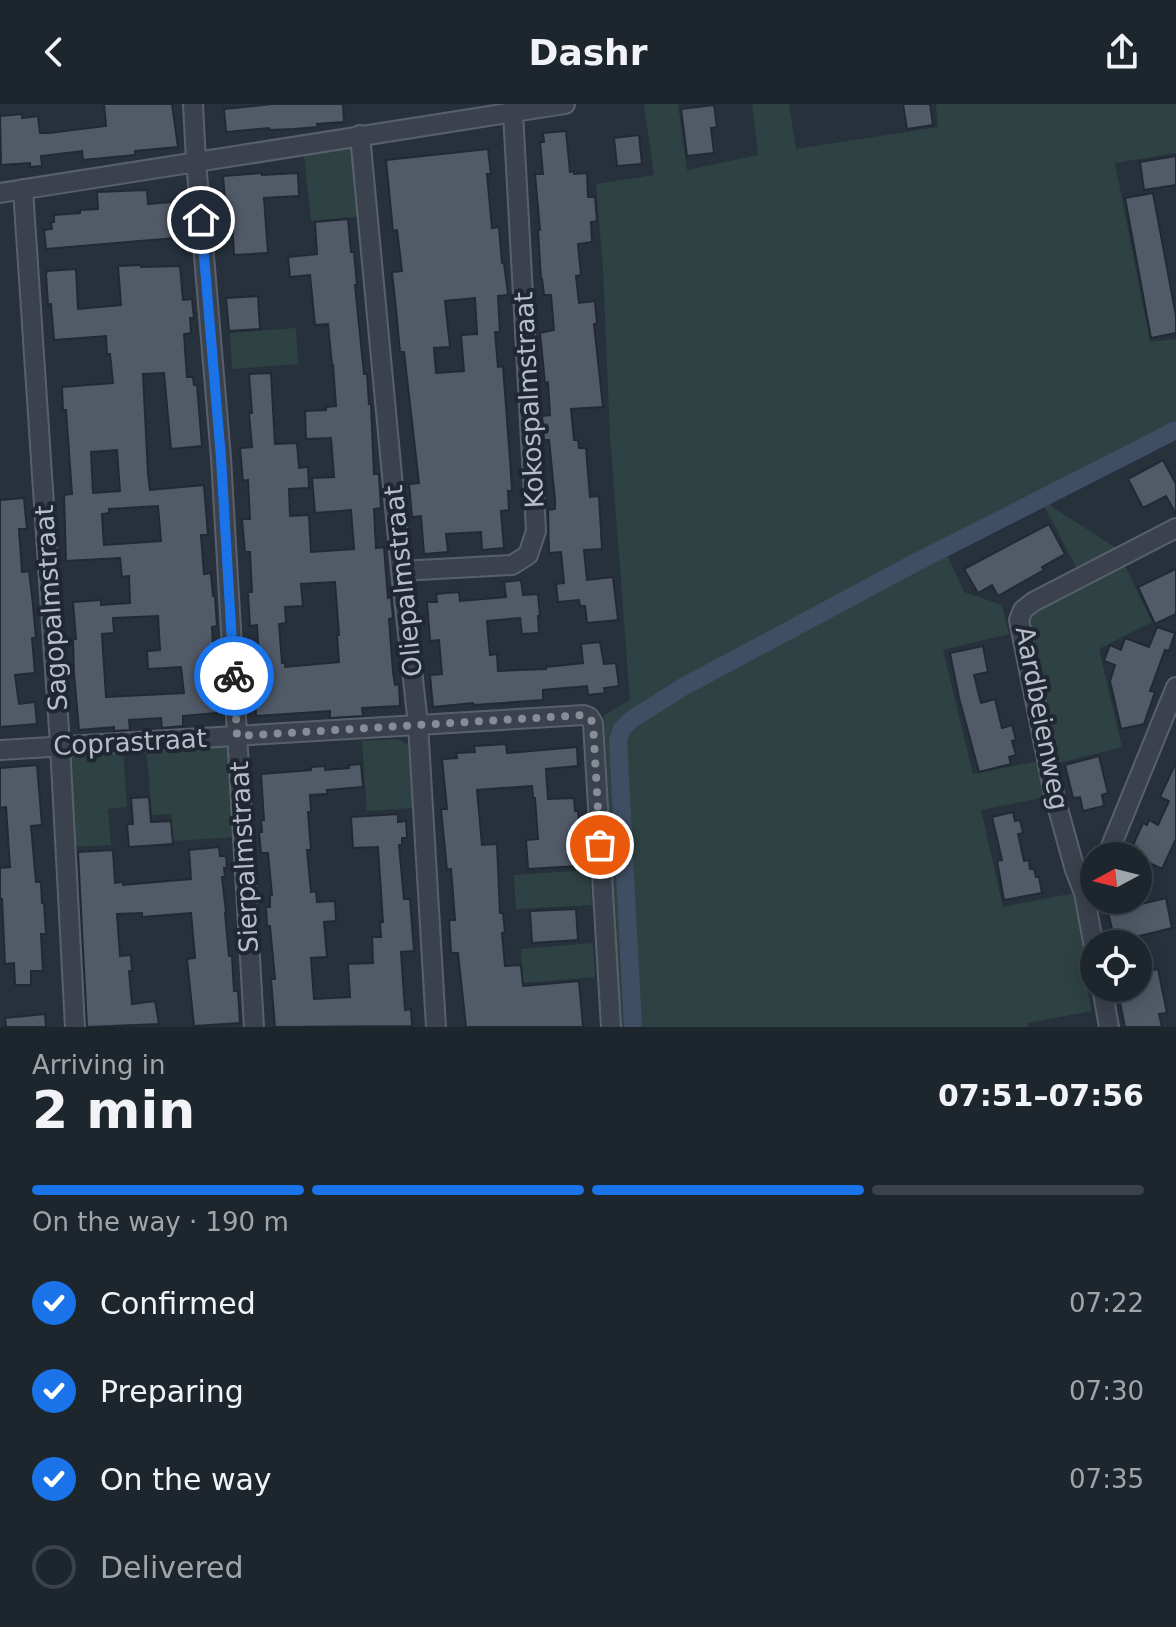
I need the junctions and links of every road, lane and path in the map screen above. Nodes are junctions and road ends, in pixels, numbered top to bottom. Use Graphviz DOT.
graph roads {
  1 [pos="193,104"];
  2 [pos="565,104"];
  3 [pos="513,113"];
  4 [pos="360,135"];
  5 [pos="196,161"];
  6 [pos="23,189"];
  7 [pos="0,193"];
  8 [pos="1176,528"];
  9 [pos="401,571"];
  10 [pos="1176,687"];
  11 [pos="418,724"];
  12 [pos="237,736"];
  13 [pos="60,745"];
  14 [pos="0,750"];
  15 [pos="1113,842"];
  16 [pos="1080,877"];
  17 [pos="1105,1002"];
  18 [pos="75,1027"];
  19 [pos="254,1027"];
  20 [pos="436,1027"];
  21 [pos="611,1027"];
  22 [pos="1109,1027"];
  1 -- 5 [label="street, Sierpalmstraat"];
  2 -- 3 [label="street"];
  3 -- 4 [label="street"];
  3 -- 9 [label="street, Kokospalmstraat"];
  4 -- 5 [label="street"];
  4 -- 9 [label="street, Oliepalmstraat"];
  5 -- 6 [label="street"];
  5 -- 12 [label="street, Sierpalmstraat"];
  6 -- 7 [label="street"];
  6 -- 13 [label="street, Sagopalmstraat"];
  8 -- 16 [label="street, Aardbeienweg"];
  9 -- 11 [label="street, Oliepalmstraat"];
  10 -- 15 [label="street"];
  11 -- 12 [label="street, Coprastraat"];
  11 -- 20 [label="street, Oliepalmstraat"];
  11 -- 21 [label="street, Coprastraat"];
  12 -- 13 [label="street, Coprastraat"];
  12 -- 19 [label="street, Sierpalmstraat"];
  13 -- 14 [label="street, Coprastraat"];
  13 -- 18 [label="street, Sagopalmstraat"];
  17 -- 22 [label="street"];
}
